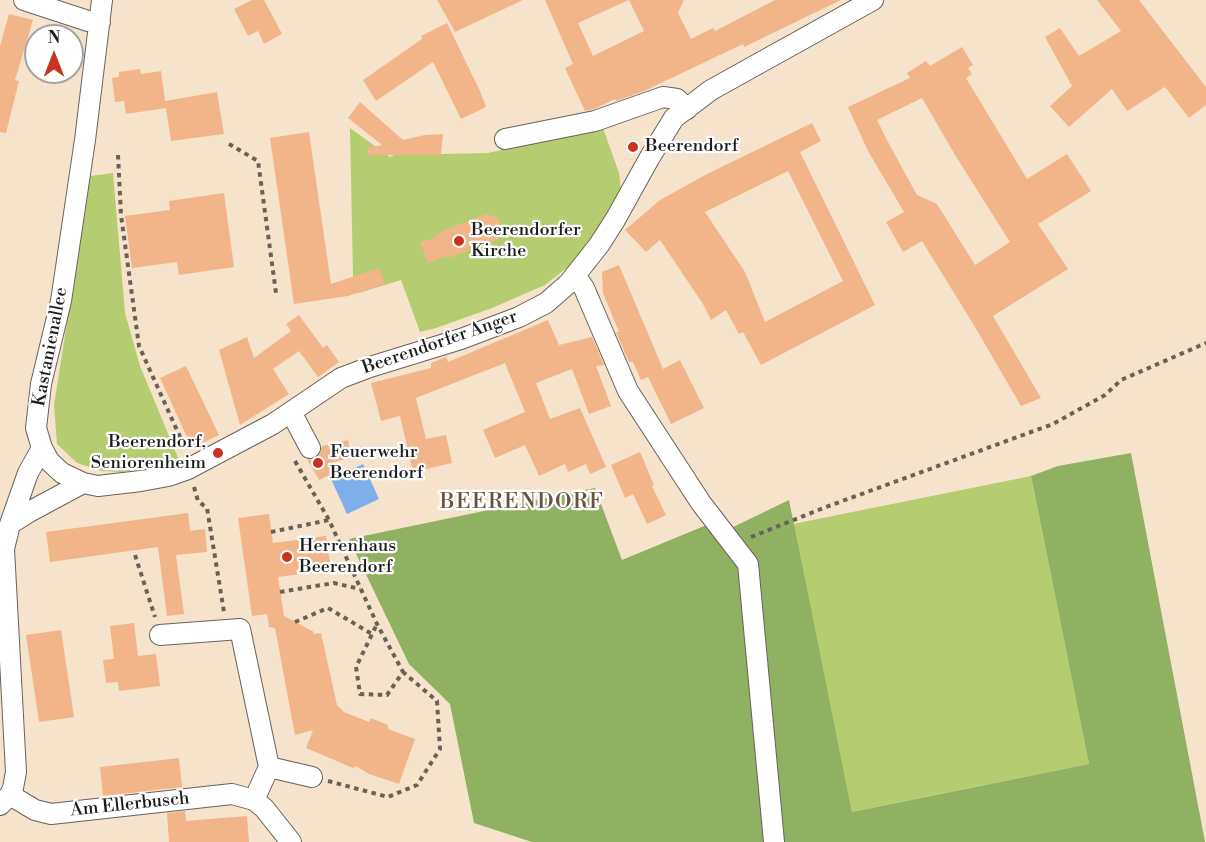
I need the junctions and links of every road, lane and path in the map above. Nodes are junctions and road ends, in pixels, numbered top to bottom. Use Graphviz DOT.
graph roads {
  1 [pos="24,0"];
  2 [pos="102,0"];
  3 [pos="873,0"];
  4 [pos="100,22"];
  5 [pos="687,109"];
  6 [pos="505,139"];
  7 [pos="229,144"];
  8 [pos="118,155"];
  9 [pos="575,274"];
  10 [pos="276,293"];
  11 [pos="1206,342"];
  12 [pos="291,412"];
  13 [pos="42,448"];
  14 [pos="310,448"];
  15 [pos="292,457"];
  16 [pos="188,469"];
  17 [pos="83,483"];
  18 [pos="329,520"];
  19 [pos="10,524"];
  20 [pos="272,532"];
  21 [pos="733,544"];
  22 [pos="135,555"];
  23 [pos="361,589"];
  24 [pos="280,592"];
  25 [pos="295,622"];
  26 [pos="377,624"];
  27 [pos="227,630"];
  28 [pos="372,634"];
  29 [pos="160,635"];
  30 [pos="403,672"];
  31 [pos="269,767"];
  32 [pos="312,777"];
  33 [pos="5,800"];
  34 [pos="254,800"];
  35 [pos="291,842"];
  36 [pos="774,842"];
  1 -- 4 [label="street"];
  2 -- 4 [label="street, Kastanienallee"];
  3 -- 5 [label="street, Beerendorfer Anger"];
  4 -- 13 [label="street, Kastanienallee"];
  5 -- 6 [label="street"];
  5 -- 9 [label="street, Beerendorfer Anger"];
  7 -- 10 [label="path"];
  8 -- 16 [label="path"];
  9 -- 12 [label="street, Beerendorfer Anger"];
  9 -- 21 [label="street"];
  11 -- 21 [label="path"];
  12 -- 14 [label="street"];
  12 -- 16 [label="street, Beerendorfer Anger"];
  13 -- 17 [label="street, Beerendorfer Anger"];
  13 -- 19 [label="street"];
  15 -- 18 [label="path"];
  16 -- 17 [label="street, Beerendorfer Anger"];
  16 -- 27 [label="path"];
  17 -- 19 [label="street"];
  18 -- 20 [label="path"];
  18 -- 23 [label="path"];
  19 -- 33 [label="street"];
  21 -- 36 [label="street"];
  22 -- 29 [label="path"];
  23 -- 24 [label="path"];
  23 -- 26 [label="path"];
  25 -- 28 [label="path"];
  26 -- 28 [label="path"];
  26 -- 30 [label="path"];
  27 -- 29 [label="street"];
  27 -- 31 [label="street"];
  28 -- 30 [label="path"];
  30 -- 32 [label="path"];
  31 -- 32 [label="street"];
  31 -- 34 [label="street"];
  33 -- 34 [label="street, Am Ellerbusch"];
  34 -- 35 [label="street"];
}
